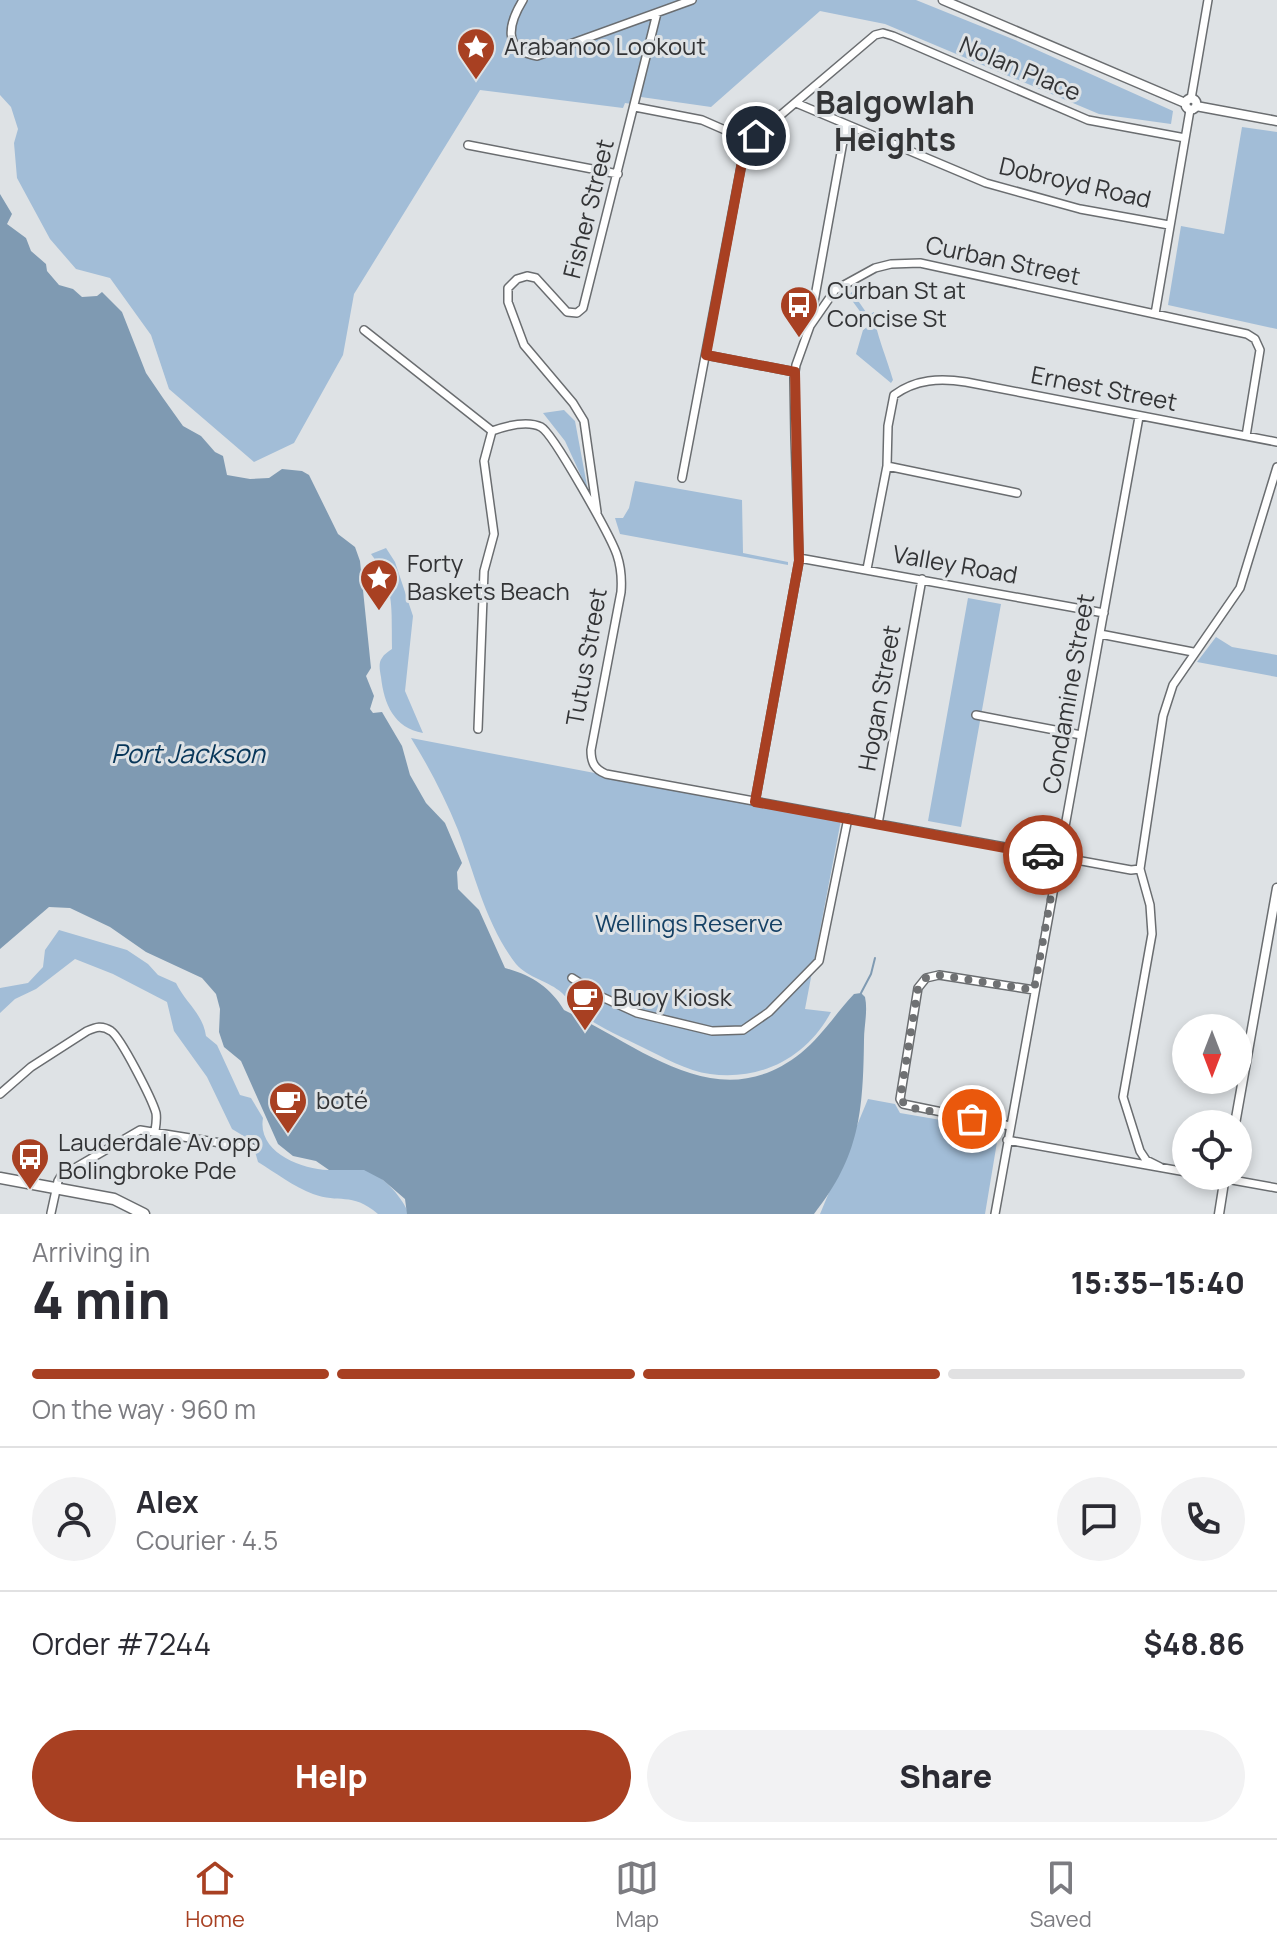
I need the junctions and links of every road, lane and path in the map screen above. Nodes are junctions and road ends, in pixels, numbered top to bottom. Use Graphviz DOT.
graph roads {
  1 [pos="523,0"];
  2 [pos="692,0"];
  3 [pos="943,0"];
  4 [pos="1208,0"];
  5 [pos="657,13"];
  6 [pos="796,103"];
  7 [pos="1191,104"];
  8 [pos="635,107"];
  9 [pos="1277,121"];
  10 [pos="846,125"];
  11 [pos="1185,138"];
  12 [pos="750,141"];
  13 [pos="468,145"];
  14 [pos="618,174"];
  15 [pos="1169,225"];
  16 [pos="817,278"];
  17 [pos="835,290"];
  18 [pos="1155,314"];
  19 [pos="810,326"];
  20 [pos="364,330"];
  21 [pos="706,355"];
  22 [pos="795,372"];
  23 [pos="1139,417"];
  24 [pos="492,431"];
  25 [pos="1246,436"];
  26 [pos="1277,442"];
  27 [pos="887,466"];
  28 [pos="1277,467"];
  29 [pos="682,478"];
  30 [pos="1017,493"];
  31 [pos="597,514"];
  32 [pos="799,558"];
  33 [pos="867,569"];
  34 [pos="922,579"];
  35 [pos="1104,613"];
  36 [pos="1100,634"];
  37 [pos="1193,652"];
  38 [pos="976,715"];
  39 [pos="478,729"];
  40 [pos="1081,735"];
  41 [pos="755,802"];
  42 [pos="848,818"];
  43 [pos="878,824"];
  44 [pos="1058,858"];
  45 [pos="1140,869"];
  46 [pos="1277,888"];
  47 [pos="572,978"];
  48 [pos="1034,990"];
  49 [pos="0,1094"];
  50 [pos="1237,1110"];
  51 [pos="1010,1126"];
  52 [pos="155,1131"];
  53 [pos="1007,1140"];
  54 [pos="252,1148"];
  55 [pos="1160,1167"];
  56 [pos="1172,1169"];
  57 [pos="0,1178"];
  58 [pos="1252,1183"];
  59 [pos="56,1188"];
  60 [pos="1277,1188"];
  61 [pos="1223,1190"];
  62 [pos="51,1213"];
  63 [pos="144,1214"];
  64 [pos="995,1214"];
  65 [pos="1219,1214"];
  1 -- 5 [label="street"];
  2 -- 5 [label="street"];
  3 -- 7 [label="street"];
  4 -- 7 [label="street"];
  5 -- 8 [label="street, Fisher Street"];
  6 -- 10 [label="street, Dobroyd Road"];
  6 -- 11 [label="street, Nolan Place"];
  6 -- 12 [label="street, Nolan Place"];
  7 -- 9 [label="street"];
  7 -- 11 [label="street"];
  8 -- 12 [label="street"];
  8 -- 14 [label="street, Fisher Street"];
  10 -- 15 [label="street, Dobroyd Road"];
  10 -- 16 [label="street"];
  11 -- 15 [label="street"];
  12 -- 21 [label="street"];
  13 -- 14 [label="street"];
  14 -- 31 [label="street, Fisher Street"];
  15 -- 18 [label="street"];
  16 -- 17 [label="street"];
  16 -- 19 [label="street"];
  17 -- 18 [label="street, Curban Street"];
  17 -- 19 [label="street, Curban Street"];
  18 -- 25 [label="street, Curban Street"];
  19 -- 22 [label="street, Curban Street"];
  20 -- 24 [label="street"];
  21 -- 22 [label="street"];
  21 -- 29 [label="street"];
  22 -- 32 [label="street, Curban Street"];
  23 -- 25 [label="street, Ernest Street"];
  23 -- 27 [label="street, Ernest Street"];
  23 -- 35 [label="street, Condamine Street"];
  24 -- 31 [label="street"];
  24 -- 39 [label="street"];
  25 -- 26 [label="street, Ernest Street"];
  27 -- 30 [label="street"];
  27 -- 33 [label="street"];
  28 -- 37 [label="street"];
  31 -- 41 [label="street, Tutus Street"];
  32 -- 33 [label="street, Valley Road"];
  32 -- 41 [label="street, Curban Street"];
  33 -- 34 [label="street, Valley Road"];
  34 -- 35 [label="street, Valley Road"];
  34 -- 43 [label="street, Hogan Street"];
  35 -- 36 [label="street, Condamine Street"];
  36 -- 37 [label="street"];
  36 -- 40 [label="street, Condamine Street"];
  37 -- 45 [label="street"];
  38 -- 40 [label="street"];
  40 -- 44 [label="street, Condamine Street"];
  41 -- 42 [label="street"];
  42 -- 43 [label="street"];
  42 -- 47 [label="street"];
  43 -- 44 [label="street"];
  44 -- 45 [label="street"];
  44 -- 48 [label="street, Condamine Street"];
  45 -- 55 [label="street"];
  46 -- 50 [label="street"];
  48 -- 51 [label="street, Condamine Street"];
  48 -- 51 [label="street"];
  49 -- 52 [label="street"];
  51 -- 53 [label="street, Condamine Street"];
  52 -- 54 [label="street"];
  52 -- 59 [label="street"];
  53 -- 55 [label="street"];
  53 -- 64 [label="street, Condamine Street"];
  55 -- 56 [label="street"];
  57 -- 59 [label="main road"];
  58 -- 60 [label="street"];
  59 -- 62 [label="street"];
  59 -- 63 [label="main road"];
  61 -- 65 [label="street"];
}
